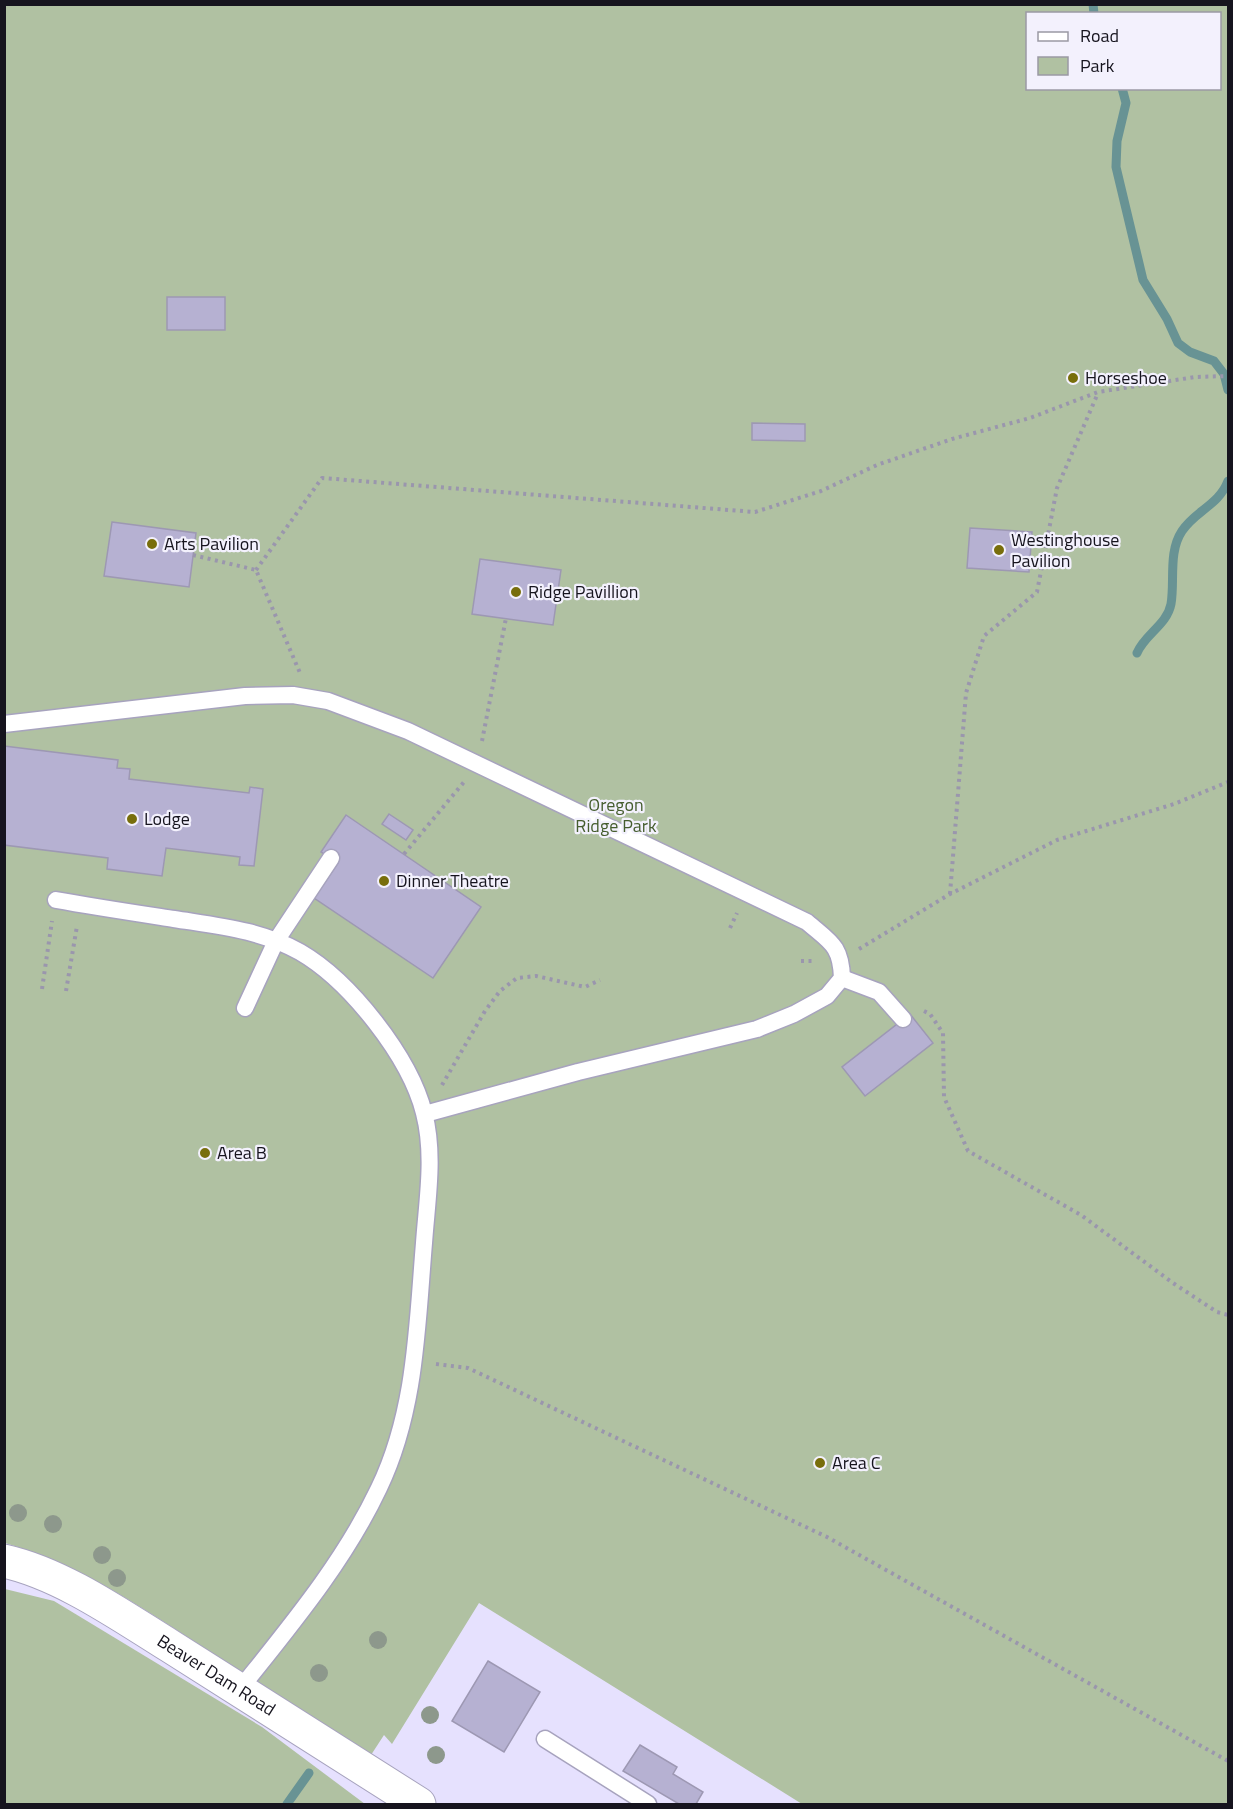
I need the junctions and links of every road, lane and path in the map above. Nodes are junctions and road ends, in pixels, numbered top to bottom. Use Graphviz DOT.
graph roads {
  1 [pos="1228,376"];
  2 [pos="1098,392"];
  3 [pos="194,555"];
  4 [pos="256,570"];
  5 [pos="311,698"];
  6 [pos="4,724"];
  7 [pos="1228,782"];
  8 [pos="331,858"];
  9 [pos="950,894"];
  10 [pos="56,900"];
  11 [pos="81,904"];
  12 [pos="276,941"];
  13 [pos="842,960"];
  14 [pos="842,978"];
  15 [pos="600,980"];
  16 [pos="42,989"];
  17 [pos="66,991"];
  18 [pos="245,1008"];
  19 [pos="898,1013"];
  20 [pos="425,1114"];
  21 [pos="1228,1315"];
  22 [pos="415,1365"];
  23 [pos="4,1561"];
  24 [pos="240,1689"];
  25 [pos="545,1739"];
  26 [pos="1228,1761"];
  27 [pos="419,1804"];
  28 [pos="648,1804"];
  1 -- 2 [label="path"];
  2 -- 4 [label="path"];
  2 -- 9 [label="path"];
  3 -- 4 [label="path"];
  4 -- 5 [label="path"];
  5 -- 6 [label="lane"];
  5 -- 13 [label="lane"];
  7 -- 9 [label="path"];
  8 -- 12 [label="lane"];
  9 -- 13 [label="path"];
  10 -- 11 [label="lane"];
  10 -- 16 [label="path"];
  11 -- 12 [label="lane"];
  11 -- 17 [label="path"];
  12 -- 18 [label="lane"];
  12 -- 20 [label="lane"];
  13 -- 14 [label="lane"];
  14 -- 19 [label="lane"];
  14 -- 20 [label="lane"];
  15 -- 20 [label="path"];
  19 -- 21 [label="path"];
  20 -- 22 [label="lane"];
  22 -- 24 [label="lane"];
  22 -- 26 [label="path"];
  23 -- 24 [label="street, Beaver Dam Road"];
  24 -- 27 [label="street, Beaver Dam Road"];
  25 -- 28 [label="lane"];
}
